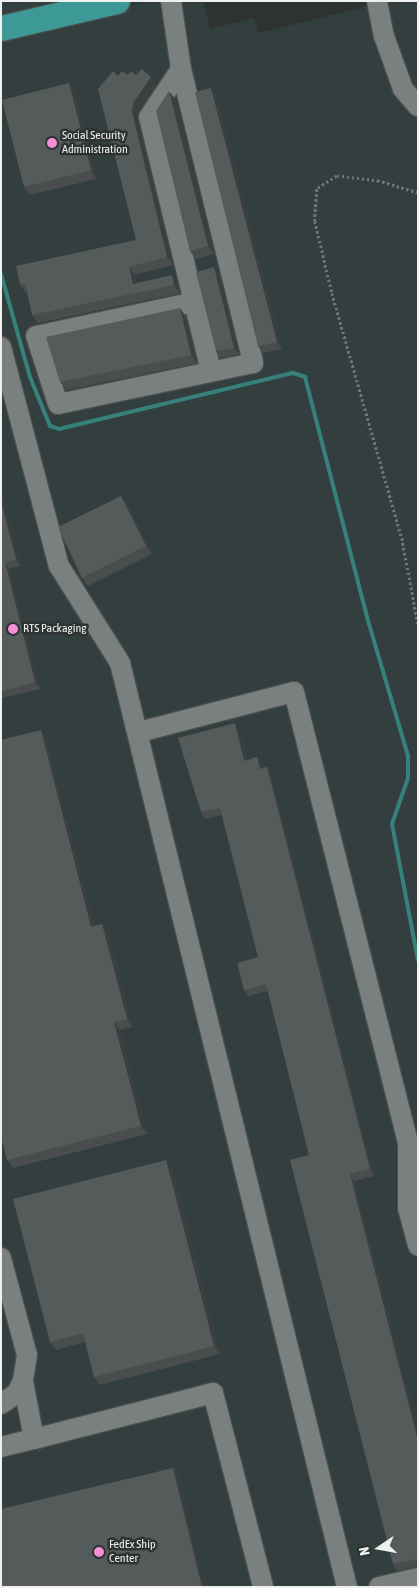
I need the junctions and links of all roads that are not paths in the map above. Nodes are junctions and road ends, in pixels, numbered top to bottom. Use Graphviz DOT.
graph roads {
  1 [pos="117,1"];
  2 [pos="171,1"];
  3 [pos="377,1"];
  4 [pos="1,28"];
  5 [pos="181,69"];
  6 [pos="418,106"];
  7 [pos="194,302"];
  8 [pos="1,347"];
  9 [pos="211,371"];
  10 [pos="138,732"];
  11 [pos="418,1246"];
  12 [pos="1,1258"];
  13 [pos="14,1393"];
  14 [pos="34,1439"];
  15 [pos="1,1447"];
  16 [pos="418,1578"];
  17 [pos="263,1587"];
  18 [pos="347,1587"];
  19 [pos="379,1587"];
  1 -- 4 [label="main road"];
  2 -- 5 [label="street"];
  3 -- 6 [label="street"];
  5 -- 7 [label="street"];
  5 -- 9 [label="street"];
  7 -- 9 [label="street"];
  7 -- 9 [label="street"];
  8 -- 10 [label="street"];
  10 -- 11 [label="street"];
  10 -- 18 [label="street"];
  12 -- 13 [label="street"];
  13 -- 14 [label="street"];
  14 -- 15 [label="street"];
  14 -- 17 [label="street"];
  16 -- 19 [label="street"];
}
